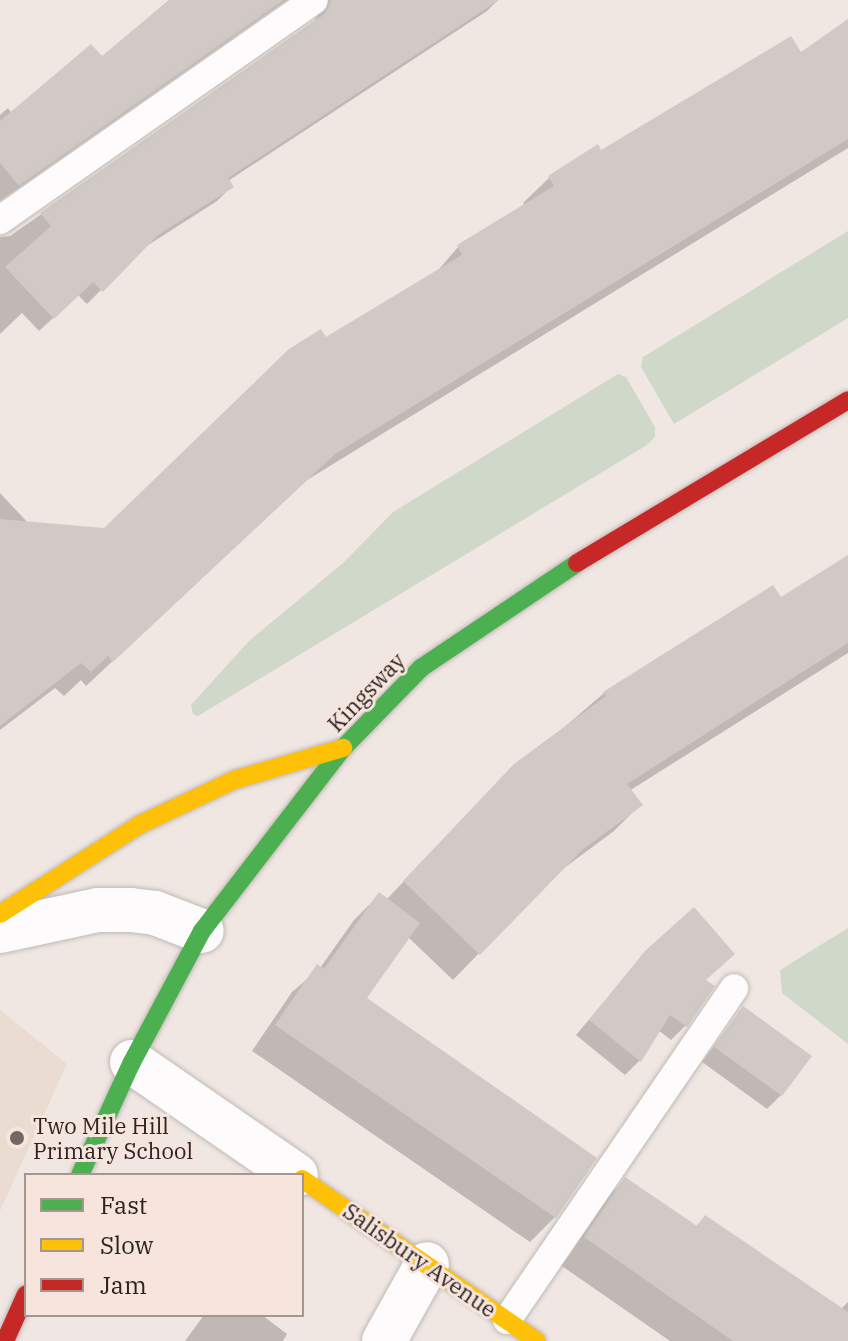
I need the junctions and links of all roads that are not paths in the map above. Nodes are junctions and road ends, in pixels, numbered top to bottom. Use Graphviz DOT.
graph roads {
  1 [pos="314,0"];
  2 [pos="0,220"];
  3 [pos="848,400"];
  4 [pos="343,748"];
  5 [pos="0,914"];
  6 [pos="0,931"];
  7 [pos="202,931"];
  8 [pos="734,988"];
  9 [pos="132,1062"];
  10 [pos="81,1173"];
  11 [pos="293,1173"];
  12 [pos="304,1180"];
  13 [pos="427,1264"];
  14 [pos="24,1298"];
  15 [pos="507,1320"];
  16 [pos="5,1341"];
  17 [pos="384,1341"];
  18 [pos="537,1341"];
  1 -- 2 [label="lane"];
  3 -- 4 [label="street, Kingsway"];
  4 -- 5 [label="street"];
  4 -- 7 [label="street, Kingsway"];
  6 -- 7 [label="street"];
  7 -- 9 [label="street, Kingsway"];
  8 -- 15 [label="lane"];
  9 -- 10 [label="street, Kingsway"];
  9 -- 11 [label="street"];
  12 -- 13 [label="street, Salisbury Avenue"];
  13 -- 15 [label="street, Salisbury Avenue"];
  13 -- 17 [label="street"];
  14 -- 16 [label="street"];
  15 -- 18 [label="street, Salisbury Avenue"];
}
